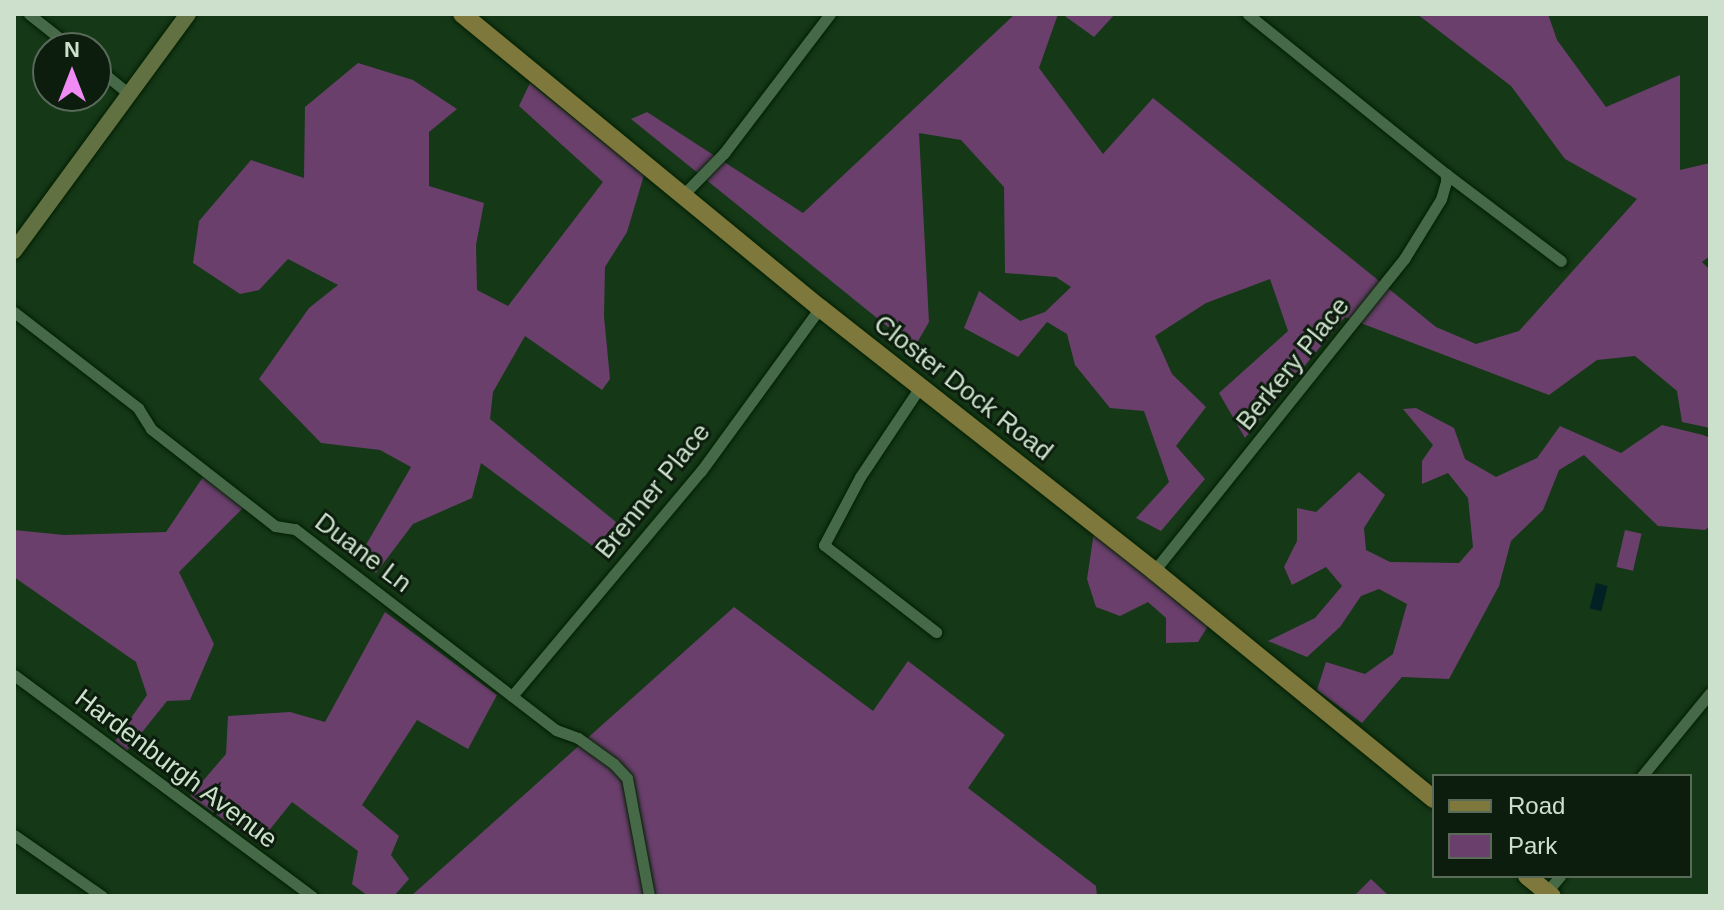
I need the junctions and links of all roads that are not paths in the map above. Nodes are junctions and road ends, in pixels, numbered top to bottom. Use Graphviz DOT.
graph roads {
  1 [pos="29,14"];
  2 [pos="188,14"];
  3 [pos="462,14"];
  4 [pos="830,14"];
  5 [pos="1248,14"];
  6 [pos="52,32"];
  7 [pos="112,80"];
  8 [pos="129,94"];
  9 [pos="1446,174"];
  10 [pos="682,196"];
  11 [pos="14,251"];
  12 [pos="1561,261"];
  13 [pos="820,308"];
  14 [pos="14,312"];
  15 [pos="920,387"];
  16 [pos="1154,571"];
  17 [pos="936,632"];
  18 [pos="14,675"];
  19 [pos="1710,693"];
  20 [pos="512,696"];
  21 [pos="1644,774"];
  22 [pos="1432,797"];
  23 [pos="14,835"];
  24 [pos="1529,878"];
  25 [pos="1559,878"];
  26 [pos="1547,895"];
  27 [pos="102,896"];
  28 [pos="312,896"];
  29 [pos="649,896"];
  1 -- 6 [label="street"];
  2 -- 8 [label="main road"];
  3 -- 10 [label="main road, Closter Dock Road"];
  4 -- 10 [label="street"];
  5 -- 9 [label="street"];
  7 -- 8 [label="street"];
  8 -- 11 [label="main road"];
  9 -- 12 [label="street"];
  9 -- 16 [label="street, Berkery Place"];
  10 -- 13 [label="main road, Closter Dock Road"];
  13 -- 15 [label="main road, Closter Dock Road"];
  13 -- 20 [label="street, Brenner Place"];
  14 -- 20 [label="street, Duane Ln"];
  15 -- 16 [label="main road, Closter Dock Road"];
  15 -- 17 [label="street"];
  16 -- 22 [label="main road, Closter Dock Road"];
  18 -- 28 [label="street, Hardenburgh Avenue"];
  19 -- 21 [label="street"];
  20 -- 29 [label="street, Duane Ln"];
  23 -- 27 [label="street"];
  24 -- 26 [label="main road"];
  25 -- 26 [label="street"];
}
